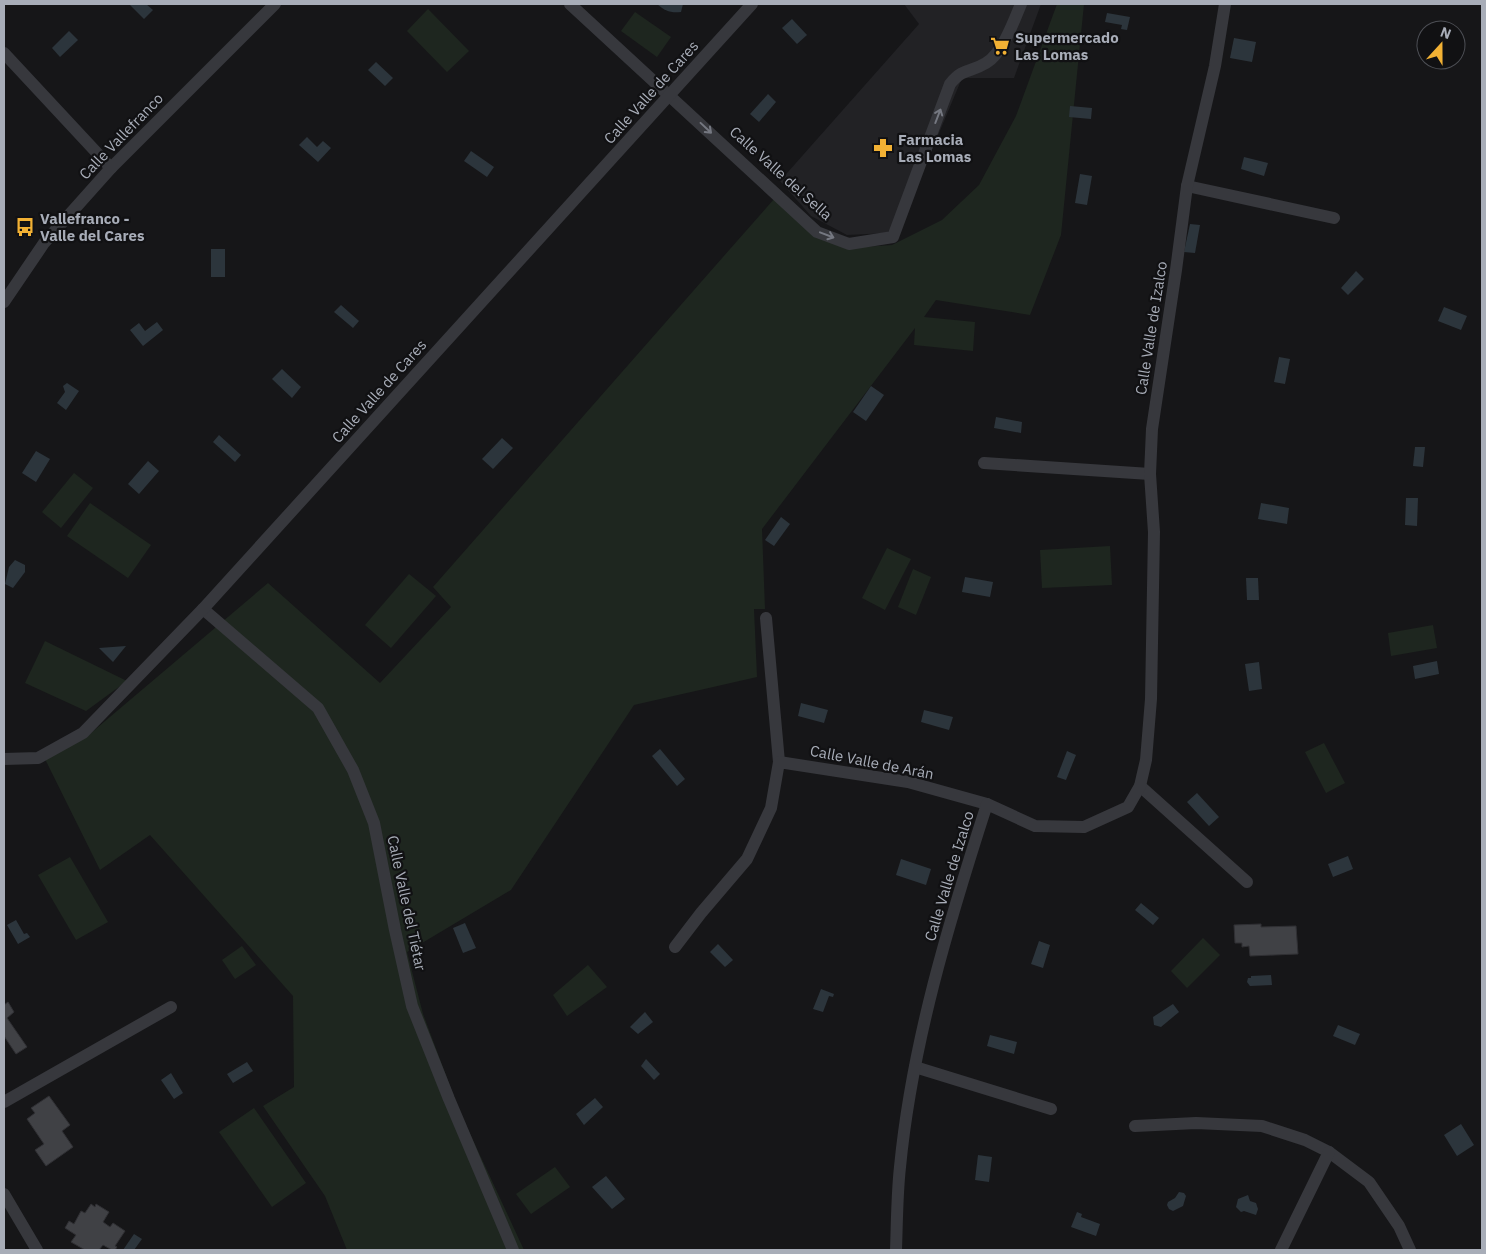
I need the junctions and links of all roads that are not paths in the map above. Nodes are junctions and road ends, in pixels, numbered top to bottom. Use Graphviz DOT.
graph roads {
  1 [pos="274,4"];
  2 [pos="570,4"];
  3 [pos="752,4"];
  4 [pos="1021,4"];
  5 [pos="1225,4"];
  6 [pos="4,53"];
  7 [pos="670,95"];
  8 [pos="111,168"];
  9 [pos="1187,186"];
  10 [pos="1334,218"];
  11 [pos="4,302"];
  12 [pos="984,463"];
  13 [pos="1150,474"];
  14 [pos="203,609"];
  15 [pos="766,618"];
  16 [pos="4,759"];
  17 [pos="779,762"];
  18 [pos="1140,786"];
  19 [pos="987,804"];
  20 [pos="1247,882"];
  21 [pos="675,947"];
  22 [pos="171,1007"];
  23 [pos="915,1067"];
  24 [pos="4,1102"];
  25 [pos="1051,1108"];
  26 [pos="1135,1126"];
  27 [pos="1329,1152"];
  28 [pos="4,1194"];
  29 [pos="38,1250"];
  30 [pos="513,1250"];
  31 [pos="896,1250"];
  32 [pos="1281,1250"];
  33 [pos="1410,1250"];
  1 -- 8 [label="street, Calle Vallefranco"];
  2 -- 7 [label="street, Calle Valle del Sella"];
  3 -- 7 [label="street, Calle Valle de Cares"];
  7 -- 4 [label="street, Calle Valle del Sella, one-way"];
  5 -- 9 [label="street, Calle Valle de Izalco"];
  6 -- 8 [label="street"];
  7 -- 14 [label="street, Calle Valle de Cares"];
  8 -- 11 [label="street, Calle Vallefranco"];
  9 -- 10 [label="street"];
  9 -- 13 [label="street, Calle Valle de Izalco"];
  12 -- 13 [label="street"];
  13 -- 18 [label="street, Calle Valle de Izalco"];
  14 -- 16 [label="street, Calle Valle de Cares"];
  14 -- 30 [label="street, Calle Valle del Tiétar"];
  15 -- 17 [label="street"];
  17 -- 19 [label="street, Calle Valle de Arán"];
  17 -- 21 [label="street"];
  18 -- 19 [label="street, Calle Valle de Izalco"];
  18 -- 20 [label="street"];
  19 -- 23 [label="street, Calle Valle de Izalco"];
  22 -- 24 [label="street"];
  23 -- 25 [label="street"];
  23 -- 31 [label="street, Calle Valle de Izalco"];
  26 -- 27 [label="street"];
  27 -- 32 [label="street"];
  27 -- 33 [label="street"];
  28 -- 29 [label="street"];
}
